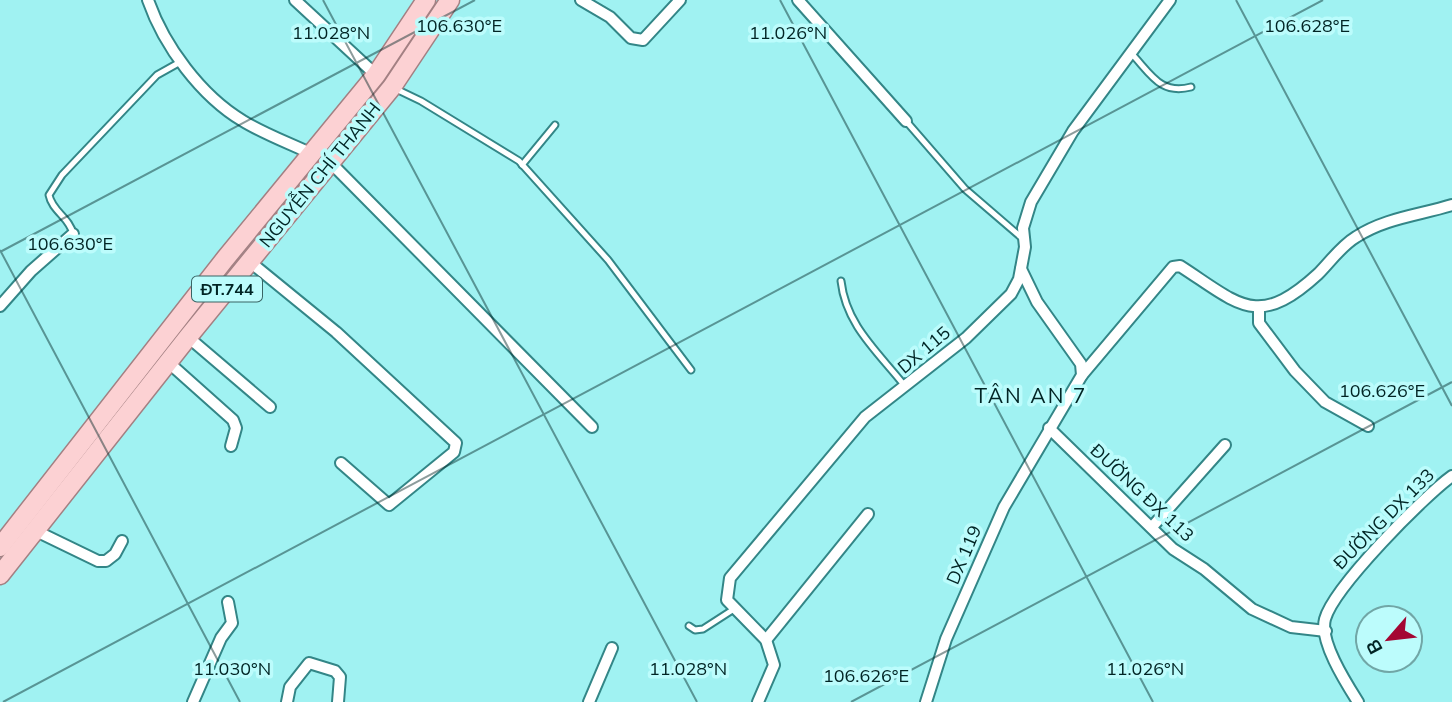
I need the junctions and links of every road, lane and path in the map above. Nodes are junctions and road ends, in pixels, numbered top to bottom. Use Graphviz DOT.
graph roads {
  1 [pos="148,0"];
  2 [pos="295,0"];
  3 [pos="426,0"];
  4 [pos="450,0"];
  5 [pos="581,0"];
  6 [pos="680,0"];
  7 [pos="798,0"];
  8 [pos="1170,0"];
  9 [pos="1131,53"];
  10 [pos="182,61"];
  11 [pos="376,75"];
  12 [pos="392,87"];
  13 [pos="1191,87"];
  14 [pos="906,121"];
  15 [pos="555,125"];
  16 [pos="312,154"];
  17 [pos="330,162"];
  18 [pos="522,165"];
  19 [pos="1452,205"];
  20 [pos="72,234"];
  21 [pos="1024,240"];
  22 [pos="249,261"];
  23 [pos="1021,268"];
  24 [pos="841,281"];
  25 [pos="0,306"];
  26 [pos="1259,307"];
  27 [pos="188,337"];
  28 [pos="168,362"];
  29 [pos="691,370"];
  30 [pos="1082,375"];
  31 [pos="906,387"];
  32 [pos="270,407"];
  33 [pos="1368,426"];
  34 [pos="592,427"];
  35 [pos="1049,428"];
  36 [pos="1225,445"];
  37 [pos="231,446"];
  38 [pos="76,463"];
  39 [pos="341,463"];
  40 [pos="1452,476"];
  41 [pos="868,514"];
  42 [pos="1152,527"];
  43 [pos="34,530"];
  44 [pos="122,541"];
  45 [pos="0,547"];
  46 [pos="0,575"];
  47 [pos="228,602"];
  48 [pos="734,609"];
  49 [pos="689,626"];
  50 [pos="1326,631"];
  51 [pos="765,640"];
  52 [pos="612,648"];
  53 [pos="193,702"];
  54 [pos="287,702"];
  55 [pos="338,702"];
  56 [pos="589,702"];
  57 [pos="758,702"];
  58 [pos="926,702"];
  59 [pos="1357,702"];
  1 -- 10 [label="street"];
  2 -- 11 [label="street"];
  3 -- 11 [label="main road, NGUYỄN CHÍ THANH / ĐT.744"];
  4 -- 12 [label="main road, NGUYỄN CHÍ THANH / ĐT.744"];
  5 -- 6 [label="street"];
  7 -- 14 [label="street"];
  8 -- 9 [label="street, DX 115"];
  9 -- 13 [label="lane"];
  9 -- 21 [label="street, DX 115"];
  10 -- 16 [label="street"];
  10 -- 20 [label="lane"];
  11 -- 12 [label="main road"];
  11 -- 16 [label="main road, NGUYỄN CHÍ THANH / ĐT.744"];
  12 -- 17 [label="main road, NGUYỄN CHÍ THANH / ĐT.744"];
  12 -- 18 [label="lane"];
  14 -- 21 [label="lane"];
  15 -- 18 [label="lane"];
  16 -- 38 [label="main road, NGUYỄN CHÍ THANH / ĐT.744"];
  17 -- 22 [label="main road, NGUYỄN CHÍ THANH / ĐT.744"];
  17 -- 34 [label="street"];
  18 -- 29 [label="lane"];
  19 -- 26 [label="street"];
  20 -- 25 [label="street"];
  21 -- 23 [label="street, DX 115"];
  22 -- 27 [label="main road, NGUYỄN CHÍ THANH / ĐT.744"];
  22 -- 39 [label="street"];
  23 -- 30 [label="street"];
  23 -- 31 [label="street, DX 115"];
  24 -- 31 [label="lane"];
  26 -- 30 [label="street, DX 119"];
  26 -- 33 [label="street"];
  27 -- 28 [label="main road, NGUYỄN CHÍ THANH / ĐT.744"];
  27 -- 32 [label="street"];
  28 -- 37 [label="street"];
  28 -- 38 [label="main road, NGUYỄN CHÍ THANH / ĐT.744"];
  30 -- 35 [label="street, DX 119"];
  31 -- 48 [label="street, DX 115"];
  35 -- 42 [label="street, ĐƯỜNG ĐX 113"];
  35 -- 58 [label="street, DX 119"];
  36 -- 42 [label="street"];
  38 -- 43 [label="main road, NGUYỄN CHÍ THANH / ĐT.744"];
  38 -- 45 [label="main road, NGUYỄN CHÍ THANH / ĐT.744"];
  40 -- 50 [label="street, ĐƯỜNG DX 133"];
  41 -- 51 [label="street"];
  42 -- 50 [label="street, ĐƯỜNG ĐX 113"];
  43 -- 44 [label="street"];
  43 -- 46 [label="main road, NGUYỄN CHÍ THANH / ĐT.744"];
  47 -- 53 [label="street"];
  48 -- 49 [label="lane"];
  48 -- 51 [label="street"];
  50 -- 59 [label="street"];
  51 -- 57 [label="street"];
  52 -- 56 [label="street"];
  54 -- 55 [label="street"];
}
